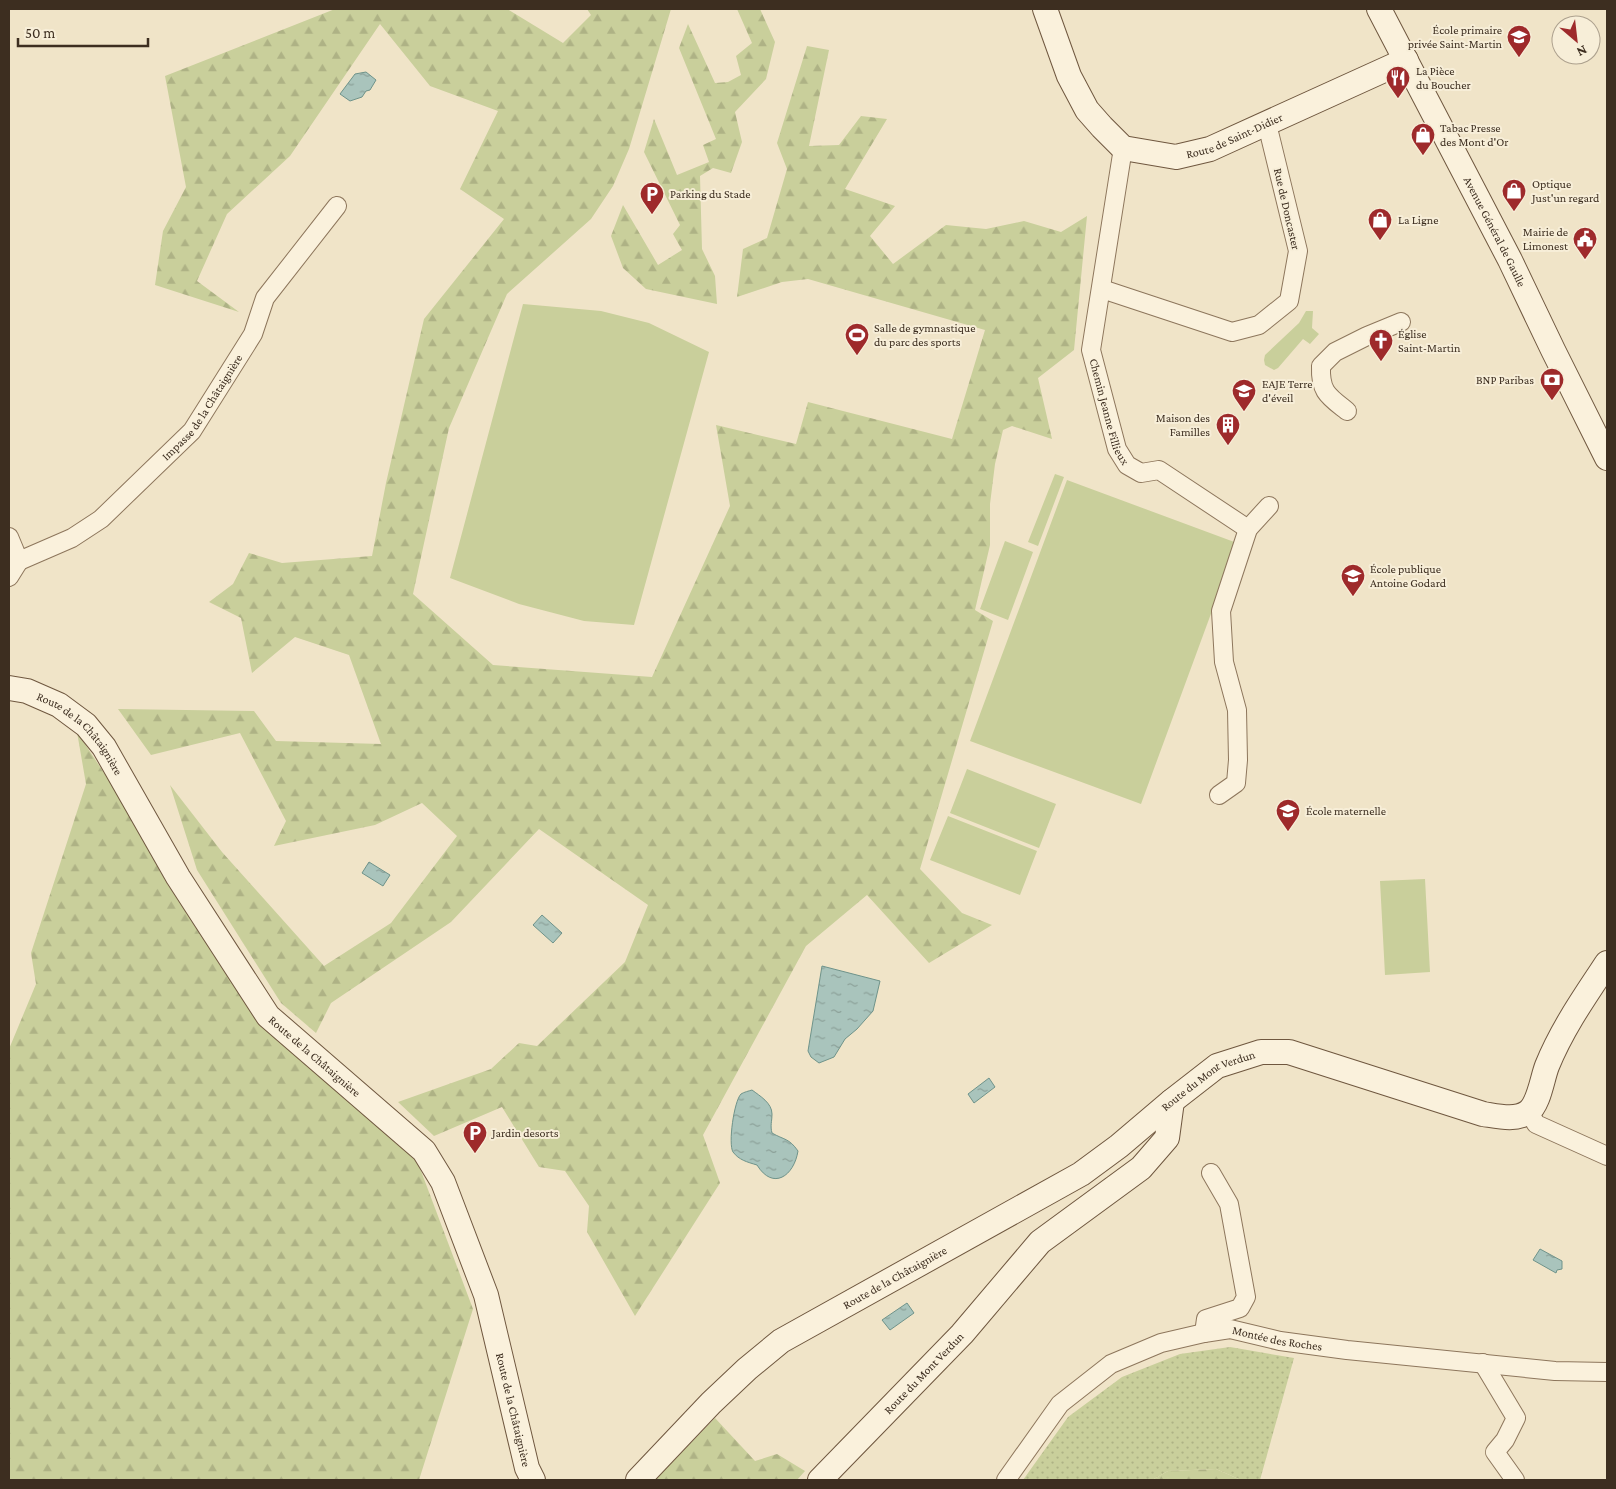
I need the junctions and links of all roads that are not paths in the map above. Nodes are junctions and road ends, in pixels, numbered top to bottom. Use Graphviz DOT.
graph roads {
  1 [pos="1045,9"];
  2 [pos="1379,9"];
  3 [pos="1406,60"];
  4 [pos="1267,124"];
  5 [pos="1123,148"];
  6 [pos="337,206"];
  7 [pos="1102,288"];
  8 [pos="1401,322"];
  9 [pos="1348,411"];
  10 [pos="1607,458"];
  11 [pos="1269,506"];
  12 [pos="1248,529"];
  13 [pos="9,537"];
  14 [pos="19,561"];
  15 [pos="9,577"];
  16 [pos="9,688"];
  17 [pos="1219,795"];
  18 [pos="1607,963"];
  19 [pos="1172,1101"];
  20 [pos="1528,1112"];
  21 [pos="1607,1156"];
  22 [pos="1211,1173"];
  23 [pos="1204,1333"];
  24 [pos="1483,1363"];
  25 [pos="1607,1372"];
  26 [pos="533,1480"];
  27 [pos="638,1480"];
  28 [pos="820,1480"];
  29 [pos="1006,1480"];
  30 [pos="1515,1480"];
  1 -- 5 [label="street"];
  2 -- 3 [label="street, Avenue Général de Gaulle"];
  3 -- 4 [label="street, Route de Saint-Didier"];
  3 -- 10 [label="street, Avenue Général de Gaulle"];
  4 -- 5 [label="street, Route de Saint-Didier"];
  4 -- 7 [label="street, Rue de Doncaster"];
  5 -- 7 [label="street, Chemin Jeanne Fillieux"];
  6 -- 14 [label="street, Impasse de la Châtaignière"];
  7 -- 12 [label="street, Chemin Jeanne Fillieux"];
  8 -- 9 [label="street"];
  11 -- 12 [label="street"];
  12 -- 17 [label="street"];
  13 -- 14 [label="street"];
  14 -- 15 [label="street"];
  16 -- 26 [label="street, Route de la Châtaignière"];
  18 -- 20 [label="street"];
  19 -- 20 [label="street, Route du Mont Verdun"];
  19 -- 27 [label="street, Route de la Châtaignière"];
  19 -- 28 [label="street, Route du Mont Verdun"];
  20 -- 21 [label="street"];
  22 -- 23 [label="street"];
  23 -- 24 [label="street, Montée des Roches"];
  23 -- 29 [label="street, Montée des Roches"];
  24 -- 25 [label="street, Montée des Roches"];
  24 -- 30 [label="street"];
}
